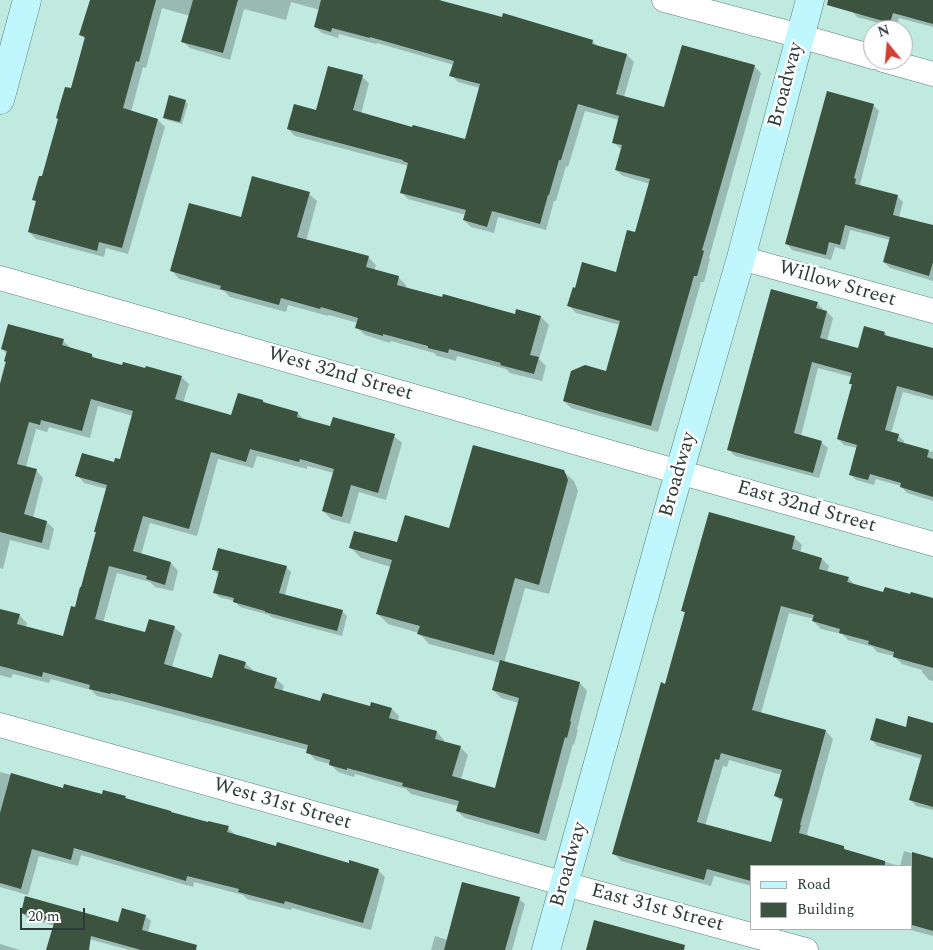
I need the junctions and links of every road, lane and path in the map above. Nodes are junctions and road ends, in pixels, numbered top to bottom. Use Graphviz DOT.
graph roads {
  1 [pos="26,0"];
  2 [pos="664,0"];
  3 [pos="810,0"];
  4 [pos="800,36"];
  5 [pos="863,54"];
  6 [pos="913,68"];
  7 [pos="933,74"];
  8 [pos="0,100"];
  9 [pos="741,258"];
  10 [pos="0,278"];
  11 [pos="933,312"];
  12 [pos="679,472"];
  13 [pos="933,544"];
  14 [pos="0,725"];
  15 [pos="565,884"];
  16 [pos="546,950"];
  17 [pos="806,950"];
  1 -- 8 [label="street"];
  2 -- 4 [label="street"];
  3 -- 4 [label="street, Broadway"];
  4 -- 5 [label="street"];
  4 -- 9 [label="street, Broadway"];
  6 -- 7 [label="street"];
  9 -- 11 [label="street, Willow Street"];
  9 -- 12 [label="street, Broadway"];
  10 -- 12 [label="street, West 32nd Street"];
  12 -- 13 [label="street, East 32nd Street"];
  12 -- 15 [label="street, Broadway"];
  14 -- 15 [label="street, West 31st Street"];
  15 -- 16 [label="street, Broadway"];
  15 -- 17 [label="street, East 31st Street"];
}
